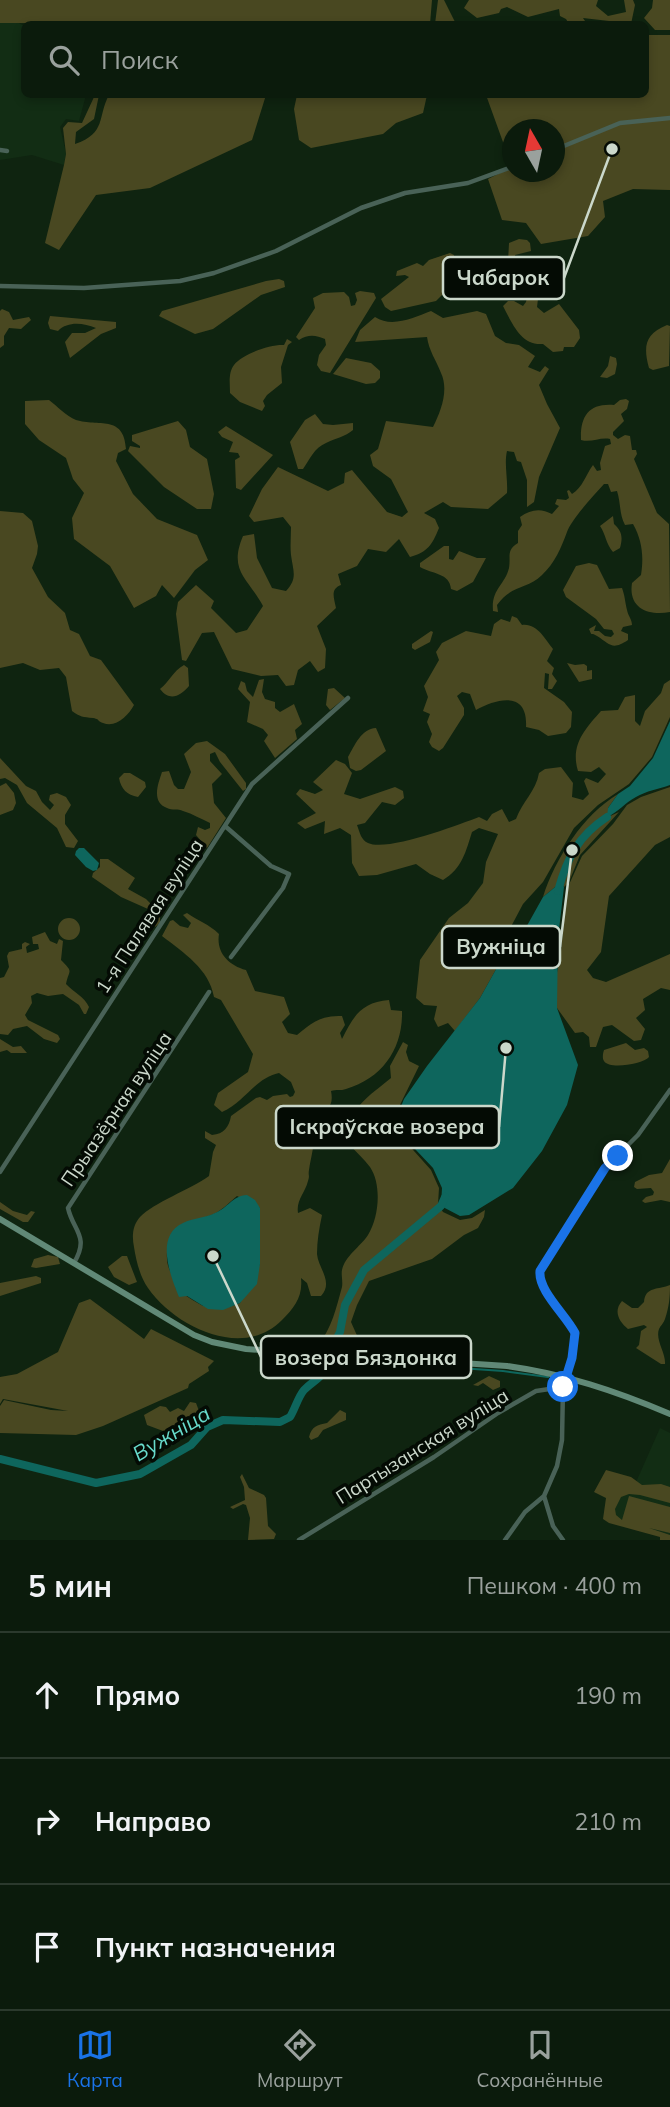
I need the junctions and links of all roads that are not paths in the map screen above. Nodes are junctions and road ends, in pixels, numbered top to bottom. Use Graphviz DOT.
graph roads {
  1 [pos="670,118"];
  2 [pos="565,146"];
  3 [pos="0,150"];
  4 [pos="7,151"];
  5 [pos="502,171"];
  6 [pos="0,286"];
  7 [pos="348,698"];
  8 [pos="225,826"];
  9 [pos="230,957"];
  10 [pos="209,992"];
  11 [pos="670,1090"];
  12 [pos="0,1172"];
  13 [pos="0,1219"];
  14 [pos="74,1263"];
  15 [pos="566,1376"];
  16 [pos="563,1387"];
  17 [pos="670,1414"];
  18 [pos="544,1496"];
  19 [pos="299,1540"];
  20 [pos="505,1540"];
  21 [pos="563,1540"];
  1 -- 2 [label="street"];
  3 -- 4 [label="street"];
  5 -- 6 [label="street"];
  7 -- 8 [label="street, 1-я Палявая вуліца"];
  8 -- 9 [label="street"];
  8 -- 12 [label="street, 1-я Палявая вуліца"];
  10 -- 14 [label="street, Прыазёрная вуліца"];
  11 -- 15 [label="street"];
  13 -- 14 [label="main road"];
  14 -- 15 [label="main road"];
  15 -- 16 [label="street"];
  15 -- 17 [label="main road"];
  16 -- 18 [label="street"];
  16 -- 19 [label="street, Партызанская вуліца"];
  18 -- 20 [label="street"];
  18 -- 21 [label="street"];
}
